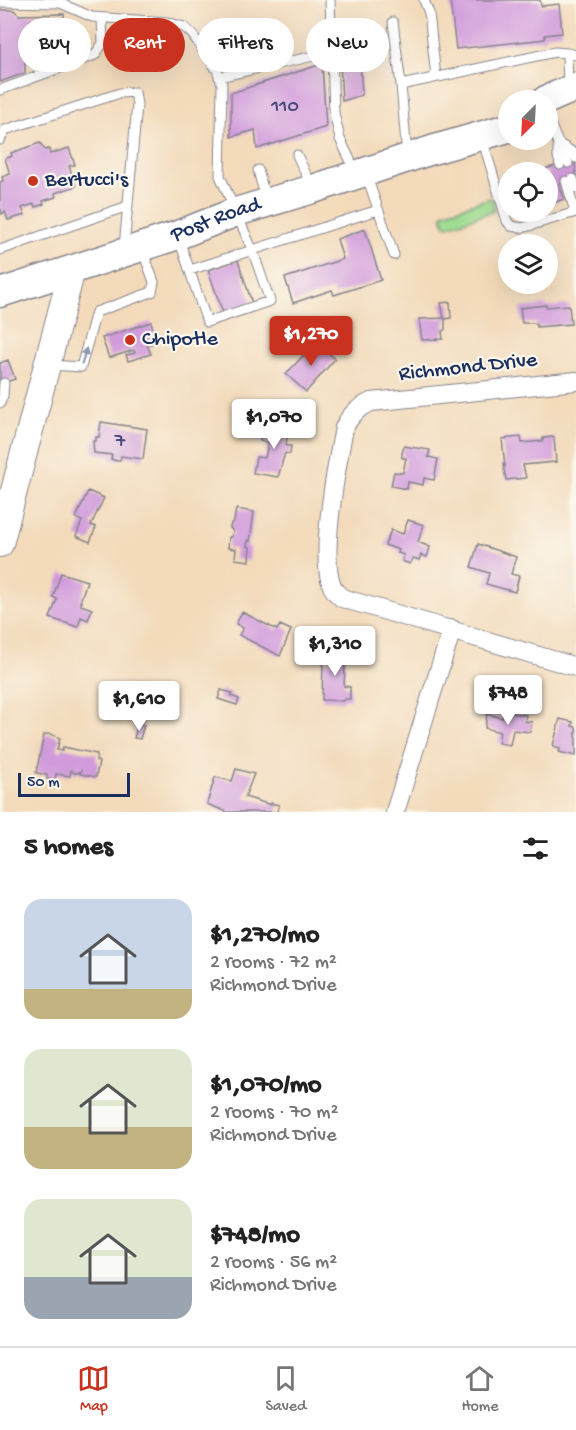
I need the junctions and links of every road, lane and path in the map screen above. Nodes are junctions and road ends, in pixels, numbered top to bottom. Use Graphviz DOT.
graph roads {
  1 [pos="330,0"];
  2 [pos="424,0"];
  3 [pos="0,2"];
  4 [pos="102,18"];
  5 [pos="331,18"];
  6 [pos="393,22"];
  7 [pos="571,54"];
  8 [pos="306,58"];
  9 [pos="333,72"];
  10 [pos="219,77"];
  11 [pos="436,77"];
  12 [pos="401,85"];
  13 [pos="0,90"];
  14 [pos="567,96"];
  15 [pos="498,121"];
  16 [pos="498,131"];
  17 [pos="482,136"];
  18 [pos="0,140"];
  19 [pos="558,140"];
  20 [pos="560,144"];
  21 [pos="419,154"];
  22 [pos="297,155"];
  23 [pos="568,162"];
  24 [pos="258,170"];
  25 [pos="361,173"];
  26 [pos="572,183"];
  27 [pos="312,189"];
  28 [pos="267,202"];
  29 [pos="128,207"];
  30 [pos="378,210"];
  31 [pos="236,212"];
  32 [pos="576,212"];
  33 [pos="178,235"];
  34 [pos="252,249"];
  35 [pos="0,250"];
  36 [pos="133,250"];
  37 [pos="394,255"];
  38 [pos="72,270"];
  39 [pos="190,270"];
  40 [pos="1,289"];
  41 [pos="47,365"];
  42 [pos="576,381"];
  43 [pos="4,383"];
  44 [pos="0,403"];
  45 [pos="0,544"];
  46 [pos="452,629"];
  47 [pos="576,667"];
  48 [pos="395,812"];
  1 -- 5 [label="lane"];
  2 -- 11 [label="lane"];
  3 -- 4 [label="lane"];
  4 -- 10 [label="lane"];
  4 -- 13 [label="lane"];
  6 -- 12 [label="lane"];
  7 -- 11 [label="lane"];
  7 -- 14 [label="lane"];
  8 -- 10 [label="lane"];
  9 -- 25 [label="lane"];
  10 -- 31 [label="lane"];
  11 -- 12 [label="lane"];
  12 -- 21 [label="lane"];
  15 -- 21 [label="main road, Post Road"];
  16 -- 17 [label="main road, Post Road"];
  17 -- 21 [label="main road, Post Road"];
  17 -- 32 [label="lane"];
  18 -- 29 [label="lane"];
  19 -- 20 [label="lane"];
  20 -- 23 [label="lane"];
  20 -- 23 [label="lane"];
  21 -- 25 [label="main road, Post Road"];
  22 -- 27 [label="lane"];
  24 -- 28 [label="lane"];
  25 -- 27 [label="main road, Post Road"];
  25 -- 30 [label="lane"];
  26 -- 32 [label="lane"];
  27 -- 28 [label="main road, Post Road"];
  28 -- 31 [label="main road, Post Road"];
  29 -- 35 [label="lane"];
  29 -- 36 [label="lane"];
  30 -- 34 [label="lane"];
  30 -- 37 [label="lane"];
  31 -- 33 [label="main road, Post Road"];
  31 -- 34 [label="lane"];
  33 -- 36 [label="main road, Post Road"];
  33 -- 39 [label="lane"];
  34 -- 39 [label="lane"];
  34 -- 39 [label="lane"];
  36 -- 38 [label="main road, Post Road"];
  41 -- 36 [label="lane, one-way"];
  38 -- 40 [label="main road, Post Road"];
  38 -- 41 [label="main road"];
  41 -- 45 [label="main road"];
  42 -- 46 [label="street, Richmond Drive"];
  43 -- 44 [label="lane"];
  46 -- 47 [label="street, Richmond Drive"];
  46 -- 48 [label="street"];
}
